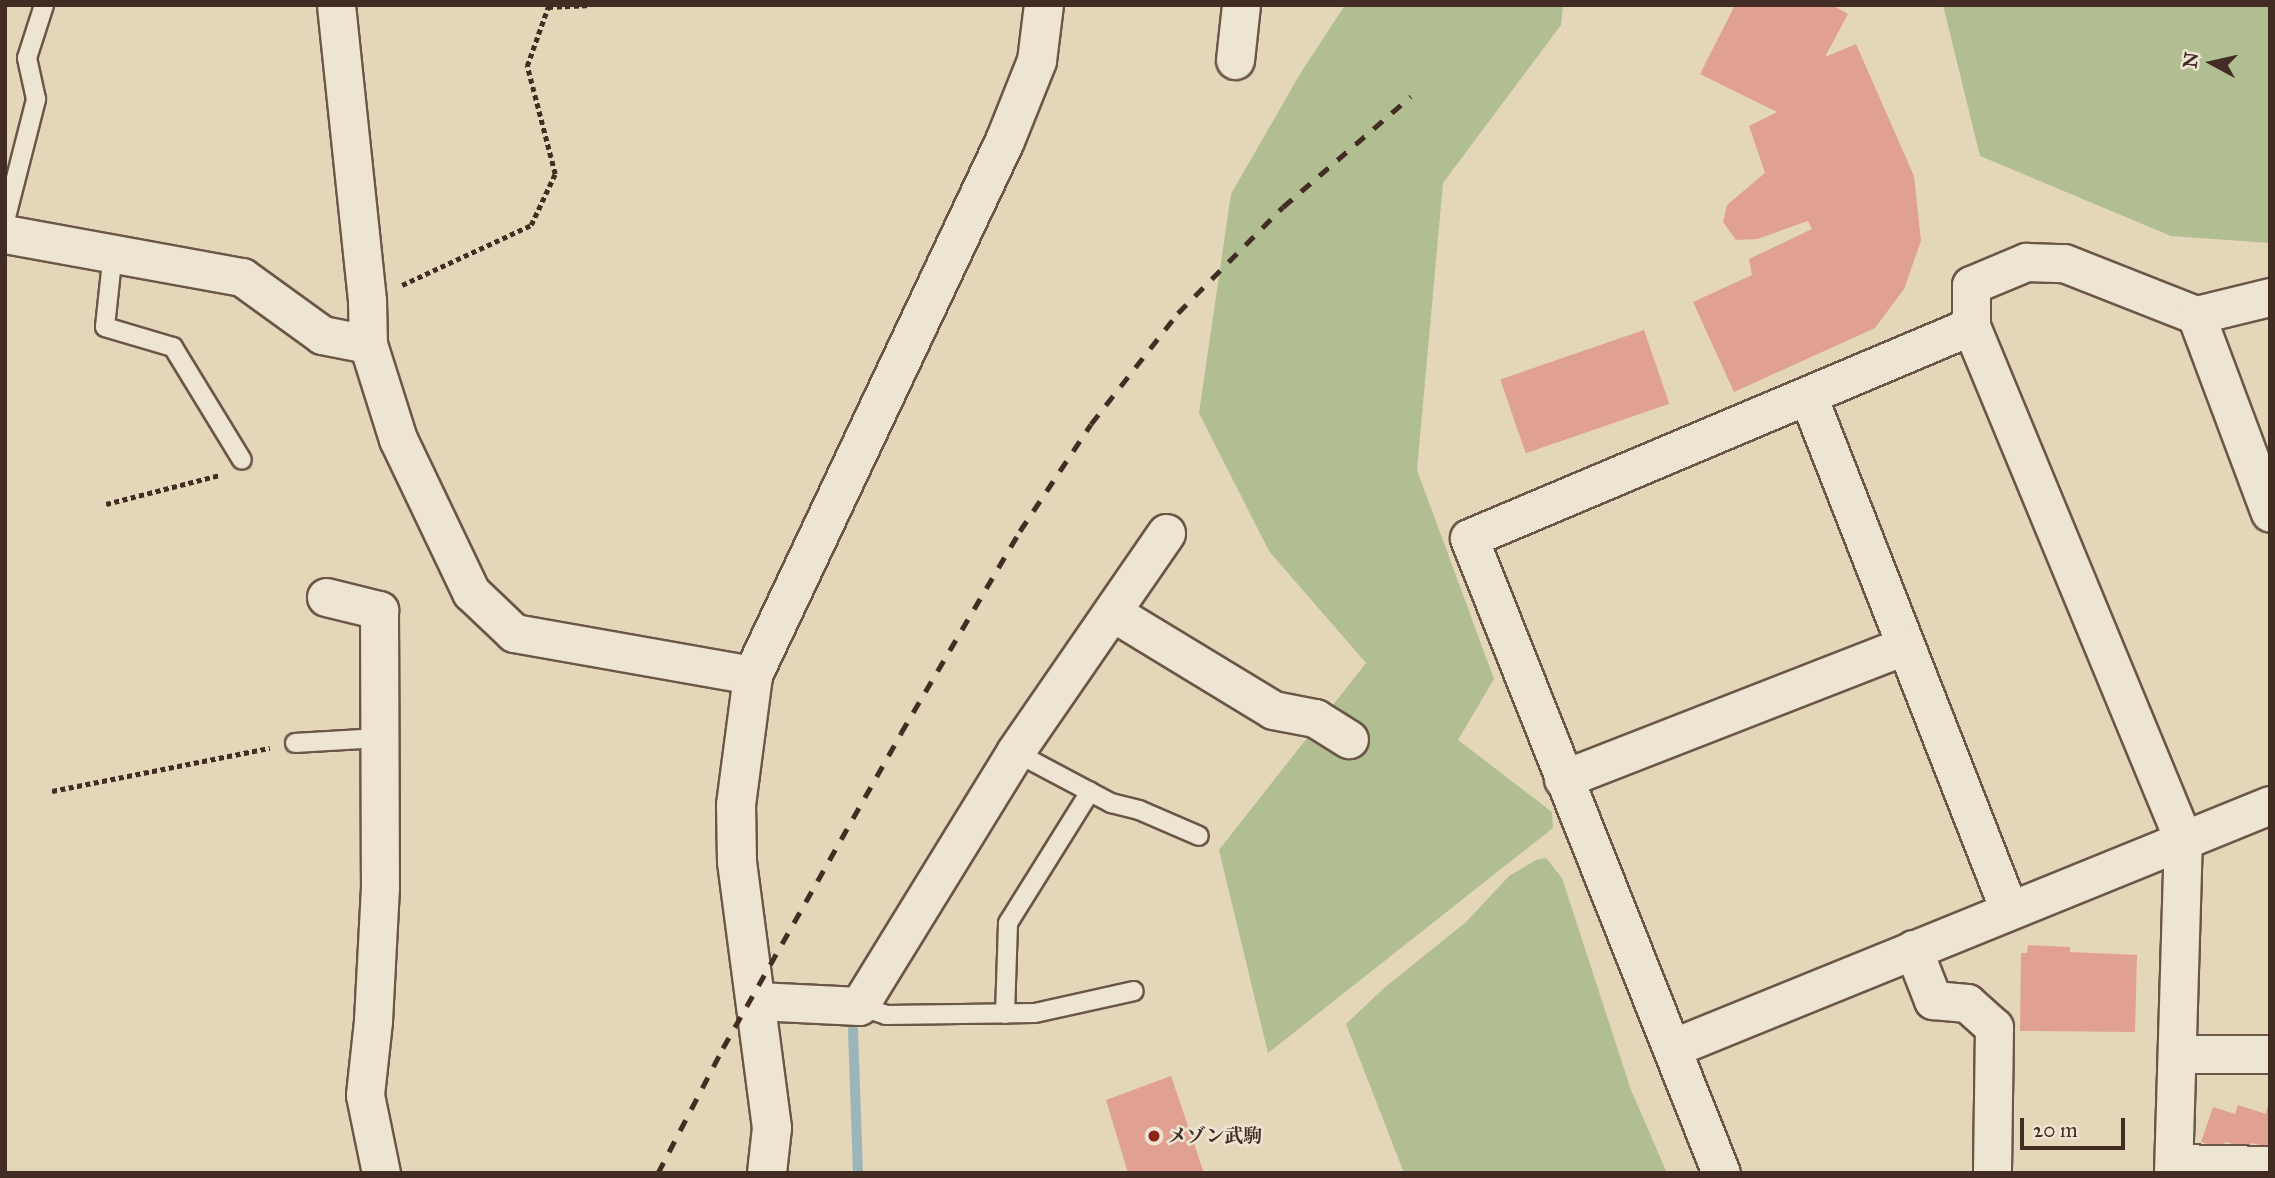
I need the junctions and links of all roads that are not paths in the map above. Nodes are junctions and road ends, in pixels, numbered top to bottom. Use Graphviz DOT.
graph roads {
  1 [pos="44,5"];
  2 [pos="336,5"];
  3 [pos="1044,5"];
  4 [pos="1241,5"];
  5 [pos="1234,60"];
  6 [pos="5,221"];
  7 [pos="5,234"];
  8 [pos="113,253"];
  9 [pos="2270,297"];
  10 [pos="2196,315"];
  11 [pos="1971,326"];
  12 [pos="368,344"];
  13 [pos="1808,396"];
  14 [pos="242,460"];
  15 [pos="2270,513"];
  16 [pos="1166,533"];
  17 [pos="326,597"];
  18 [pos="1112,612"];
  19 [pos="1904,646"];
  20 [pos="753,675"];
  21 [pos="379,738"];
  22 [pos="1349,739"];
  23 [pos="295,743"];
  24 [pos="1015,752"];
  25 [pos="1563,779"];
  26 [pos="1090,792"];
  27 [pos="2270,805"];
  28 [pos="1199,836"];
  29 [pos="2183,839"];
  30 [pos="2008,910"];
  31 [pos="1913,949"];
  32 [pos="1134,991"];
  33 [pos="757,1001"];
  34 [pos="859,1006"];
  35 [pos="1005,1013"];
  36 [pos="1672,1048"];
  37 [pos="2177,1054"];
  38 [pos="2270,1054"];
  39 [pos="2270,1166"];
  40 [pos="2174,1168"];
  41 [pos="381,1173"];
  42 [pos="767,1173"];
  43 [pos="1721,1173"];
  44 [pos="1992,1173"];
  1 -- 6 [label="lane"];
  2 -- 12 [label="street"];
  3 -- 20 [label="street"];
  4 -- 5 [label="street"];
  7 -- 8 [label="street"];
  8 -- 12 [label="street"];
  8 -- 14 [label="lane"];
  9 -- 10 [label="street"];
  10 -- 11 [label="street"];
  10 -- 15 [label="street"];
  11 -- 13 [label="street"];
  11 -- 29 [label="street"];
  12 -- 20 [label="street"];
  13 -- 19 [label="street"];
  13 -- 25 [label="street"];
  16 -- 18 [label="street"];
  17 -- 21 [label="street"];
  18 -- 22 [label="street"];
  18 -- 24 [label="street"];
  19 -- 25 [label="street"];
  19 -- 30 [label="street"];
  20 -- 33 [label="street"];
  21 -- 23 [label="lane"];
  21 -- 41 [label="street"];
  24 -- 26 [label="lane"];
  24 -- 34 [label="street"];
  25 -- 36 [label="street"];
  26 -- 28 [label="lane"];
  26 -- 35 [label="lane"];
  27 -- 29 [label="street"];
  29 -- 30 [label="street"];
  29 -- 37 [label="street"];
  30 -- 31 [label="street"];
  31 -- 36 [label="street"];
  31 -- 44 [label="street"];
  32 -- 35 [label="lane"];
  33 -- 34 [label="street"];
  33 -- 42 [label="street"];
  34 -- 35 [label="lane"];
  36 -- 43 [label="street"];
  37 -- 38 [label="street"];
  37 -- 40 [label="street"];
  39 -- 40 [label="street"];
}
